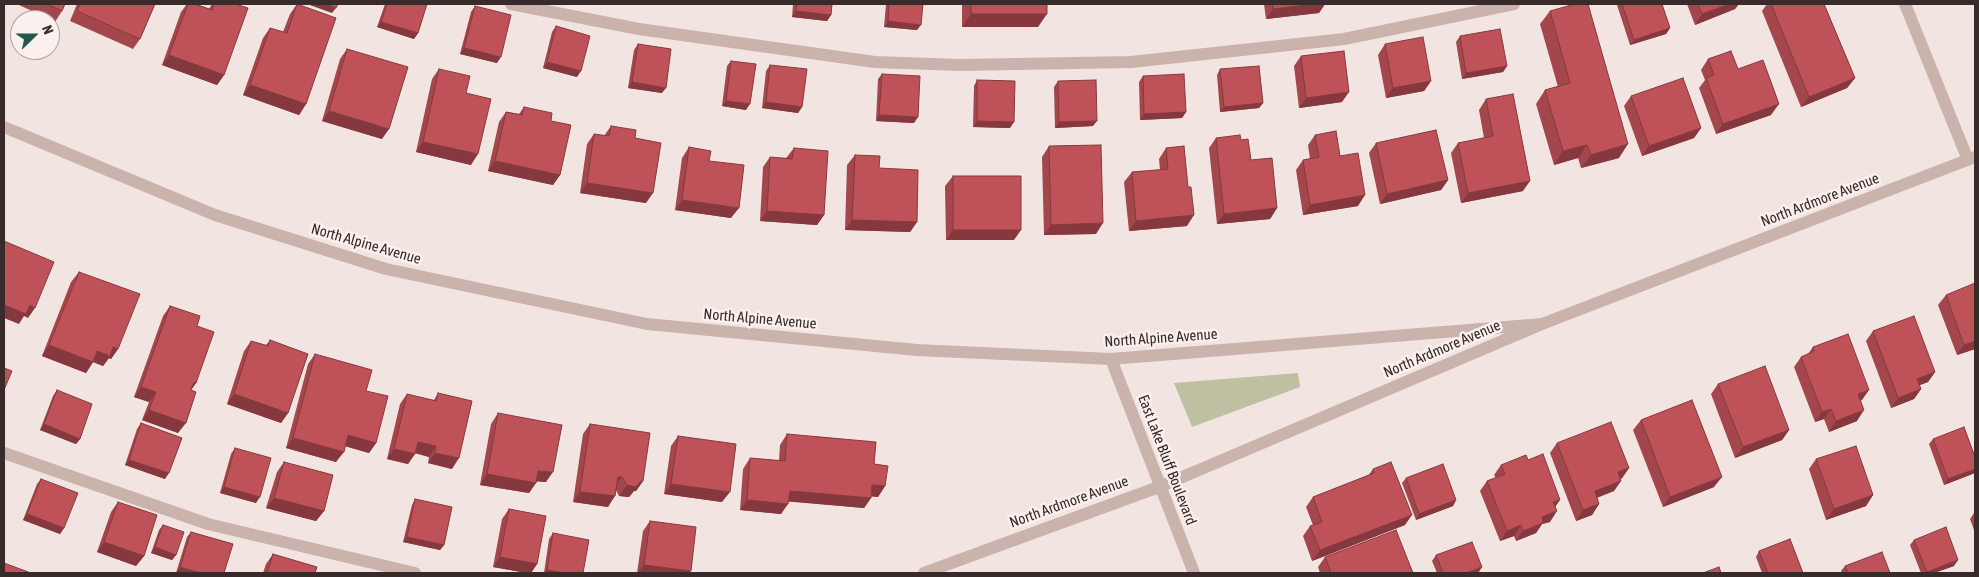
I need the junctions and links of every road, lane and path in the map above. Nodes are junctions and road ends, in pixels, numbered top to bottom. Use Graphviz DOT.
graph roads {
  1 [pos="512,4"];
  2 [pos="1514,4"];
  3 [pos="1905,4"];
  4 [pos="4,127"];
  5 [pos="1971,158"];
  6 [pos="1542,324"];
  7 [pos="1111,359"];
  8 [pos="4,454"];
  9 [pos="1159,487"];
  10 [pos="415,573"];
  11 [pos="924,573"];
  12 [pos="1194,573"];
  1 -- 2 [label="street"];
  3 -- 5 [label="street"];
  4 -- 7 [label="street, North Alpine Avenue"];
  5 -- 6 [label="street, North Ardmore Avenue"];
  6 -- 7 [label="street, North Alpine Avenue"];
  6 -- 9 [label="street, North Ardmore Avenue"];
  7 -- 9 [label="street, East Lake Bluff Boulevard"];
  8 -- 10 [label="street"];
  9 -- 11 [label="street, North Ardmore Avenue"];
  9 -- 12 [label="street, East Lake Bluff Boulevard"];
}
